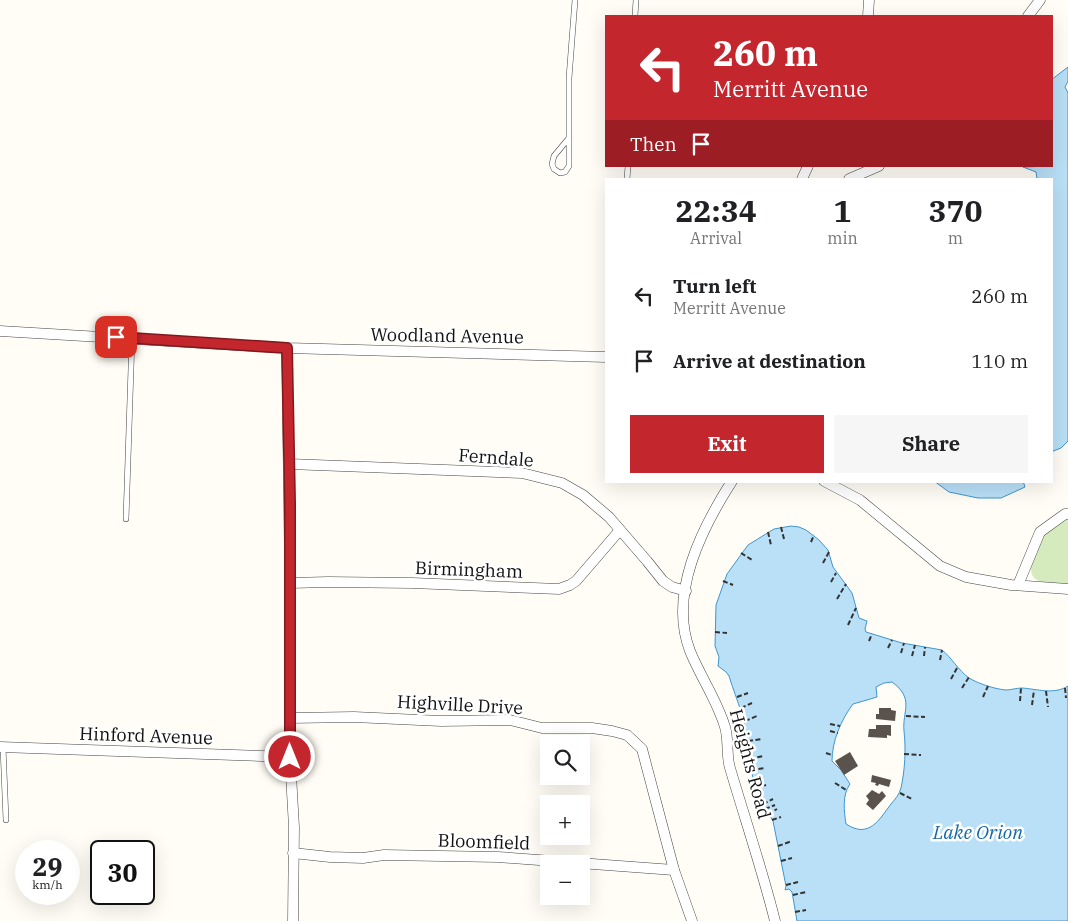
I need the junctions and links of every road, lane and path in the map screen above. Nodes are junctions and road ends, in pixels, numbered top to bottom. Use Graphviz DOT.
graph roads {
  1 [pos="575,0"];
  2 [pos="636,0"];
  3 [pos="869,0"];
  4 [pos="1040,0"];
  5 [pos="635,15"];
  6 [pos="868,15"];
  7 [pos="1029,15"];
  8 [pos="569,138"];
  9 [pos="877,167"];
  10 [pos="851,178"];
  11 [pos="0,331"];
  12 [pos="132,338"];
  13 [pos="287,348"];
  14 [pos="605,357"];
  15 [pos="289,464"];
  16 [pos="731,483"];
  17 [pos="828,483"];
  18 [pos="1068,514"];
  19 [pos="126,519"];
  20 [pos="781,528"];
  21 [pos="620,530"];
  22 [pos="768,532"];
  23 [pos="814,535"];
  24 [pos="784,539"];
  25 [pos="811,542"];
  26 [pos="771,545"];
  27 [pos="829,552"];
  28 [pos="741,553"];
  29 [pos="752,560"];
  30 [pos="823,563"];
  31 [pos="836,573"];
  32 [pos="723,581"];
  33 [pos="831,582"];
  34 [pos="290,583"];
  35 [pos="846,584"];
  36 [pos="733,585"];
  37 [pos="1018,585"];
  38 [pos="1068,589"];
  39 [pos="686,590"];
  40 [pos="837,599"];
  41 [pos="856,608"];
  42 [pos="848,625"];
  43 [pos="715,632"];
  44 [pos="727,633"];
  45 [pos="872,634"];
  46 [pos="892,640"];
  47 [pos="869,641"];
  48 [pos="904,643"];
  49 [pos="915,646"];
  50 [pos="925,647"];
  51 [pos="888,648"];
  52 [pos="942,650"];
  53 [pos="901,654"];
  54 [pos="912,656"];
  55 [pos="924,656"];
  56 [pos="940,660"];
  57 [pos="957,668"];
  58 [pos="969,677"];
  59 [pos="951,679"];
  60 [pos="988,686"];
  61 [pos="962,688"];
  62 [pos="1021,688"];
  63 [pos="1065,688"];
  64 [pos="1034,690"];
  65 [pos="1046,691"];
  66 [pos="748,693"];
  67 [pos="737,697"];
  68 [pos="984,697"];
  69 [pos="1066,698"];
  70 [pos="1020,701"];
  71 [pos="752,703"];
  72 [pos="1032,705"];
  73 [pos="1048,707"];
  74 [pos="741,708"];
  75 [pos="757,716"];
  76 [pos="906,716"];
  77 [pos="925,717"];
  78 [pos="290,718"];
  79 [pos="744,721"];
  80 [pos="830,724"];
  81 [pos="840,726"];
  82 [pos="830,732"];
  83 [pos="838,732"];
  84 [pos="762,739"];
  85 [pos="748,741"];
  86 [pos="2,747"];
  87 [pos="826,753"];
  88 [pos="904,754"];
  89 [pos="832,755"];
  90 [pos="922,755"];
  91 [pos="762,756"];
  92 [pos="290,757"];
  93 [pos="750,759"];
  94 [pos="764,768"];
  95 [pos="751,770"];
  96 [pos="835,783"];
  97 [pos="766,785"];
  98 [pos="757,788"];
  99 [pos="846,790"];
  100 [pos="900,793"];
  101 [pos="912,798"];
  102 [pos="773,799"];
  103 [pos="763,804"];
  104 [pos="775,804"];
  105 [pos="765,809"];
  106 [pos="777,809"];
  107 [pos="768,814"];
  108 [pos="781,817"];
  109 [pos="6,820"];
  110 [pos="772,820"];
  111 [pos="792,841"];
  112 [pos="778,846"];
  113 [pos="294,853"];
  114 [pos="792,858"];
  115 [pos="781,861"];
  116 [pos="674,870"];
  117 [pos="798,882"];
  118 [pos="786,884"];
  119 [pos="806,892"];
  120 [pos="793,895"];
  121 [pos="806,910"];
  122 [pos="795,912"];
  123 [pos="293,921"];
  124 [pos="692,921"];
  125 [pos="775,921"];
  1 -- 8 [label="lane"];
  2 -- 5 [label="lane"];
  3 -- 6 [label="street"];
  4 -- 7 [label="street"];
  8 -- 8 [label="lane"];
  9 -- 10 [label="street"];
  11 -- 12 [label="street, Woodland Avenue"];
  12 -- 13 [label="street, Woodland Avenue"];
  12 -- 19 [label="lane"];
  13 -- 14 [label="street, Woodland Avenue"];
  13 -- 15 [label="street"];
  15 -- 21 [label="street, Ferndale"];
  15 -- 34 [label="street"];
  16 -- 39 [label="street, Heights Road"];
  17 -- 37 [label="street"];
  18 -- 37 [label="street"];
  20 -- 24 [label="path"];
  21 -- 34 [label="street, Birmingham"];
  21 -- 39 [label="street, Ferndale"];
  22 -- 26 [label="path"];
  23 -- 25 [label="path"];
  27 -- 30 [label="path"];
  28 -- 29 [label="path"];
  31 -- 33 [label="path"];
  32 -- 36 [label="path"];
  34 -- 78 [label="street"];
  35 -- 40 [label="path"];
  37 -- 38 [label="street"];
  39 -- 125 [label="street, Heights Road"];
  41 -- 42 [label="path"];
  43 -- 44 [label="path"];
  45 -- 47 [label="path"];
  46 -- 51 [label="path"];
  48 -- 53 [label="path"];
  49 -- 54 [label="path"];
  50 -- 55 [label="path"];
  52 -- 56 [label="path"];
  57 -- 59 [label="path"];
  58 -- 61 [label="path"];
  60 -- 68 [label="path"];
  62 -- 70 [label="path"];
  63 -- 69 [label="path"];
  64 -- 72 [label="path"];
  65 -- 73 [label="path"];
  66 -- 67 [label="path"];
  71 -- 74 [label="path"];
  75 -- 79 [label="path"];
  76 -- 77 [label="path"];
  78 -- 92 [label="street"];
  78 -- 116 [label="street, Highville Drive"];
  80 -- 81 [label="path"];
  82 -- 83 [label="path"];
  84 -- 85 [label="path"];
  86 -- 92 [label="street, Hinford Avenue"];
  86 -- 109 [label="lane"];
  87 -- 89 [label="path"];
  88 -- 90 [label="path"];
  91 -- 93 [label="path"];
  92 -- 113 [label="street"];
  94 -- 95 [label="path"];
  96 -- 99 [label="path"];
  97 -- 98 [label="path"];
  100 -- 101 [label="path"];
  102 -- 103 [label="path"];
  104 -- 105 [label="path"];
  106 -- 107 [label="path"];
  108 -- 110 [label="path"];
  111 -- 112 [label="path"];
  113 -- 116 [label="street, Bloomfield"];
  113 -- 123 [label="street"];
  114 -- 115 [label="path"];
  116 -- 124 [label="street"];
  117 -- 118 [label="path"];
  119 -- 120 [label="path"];
  121 -- 122 [label="path"];
}
